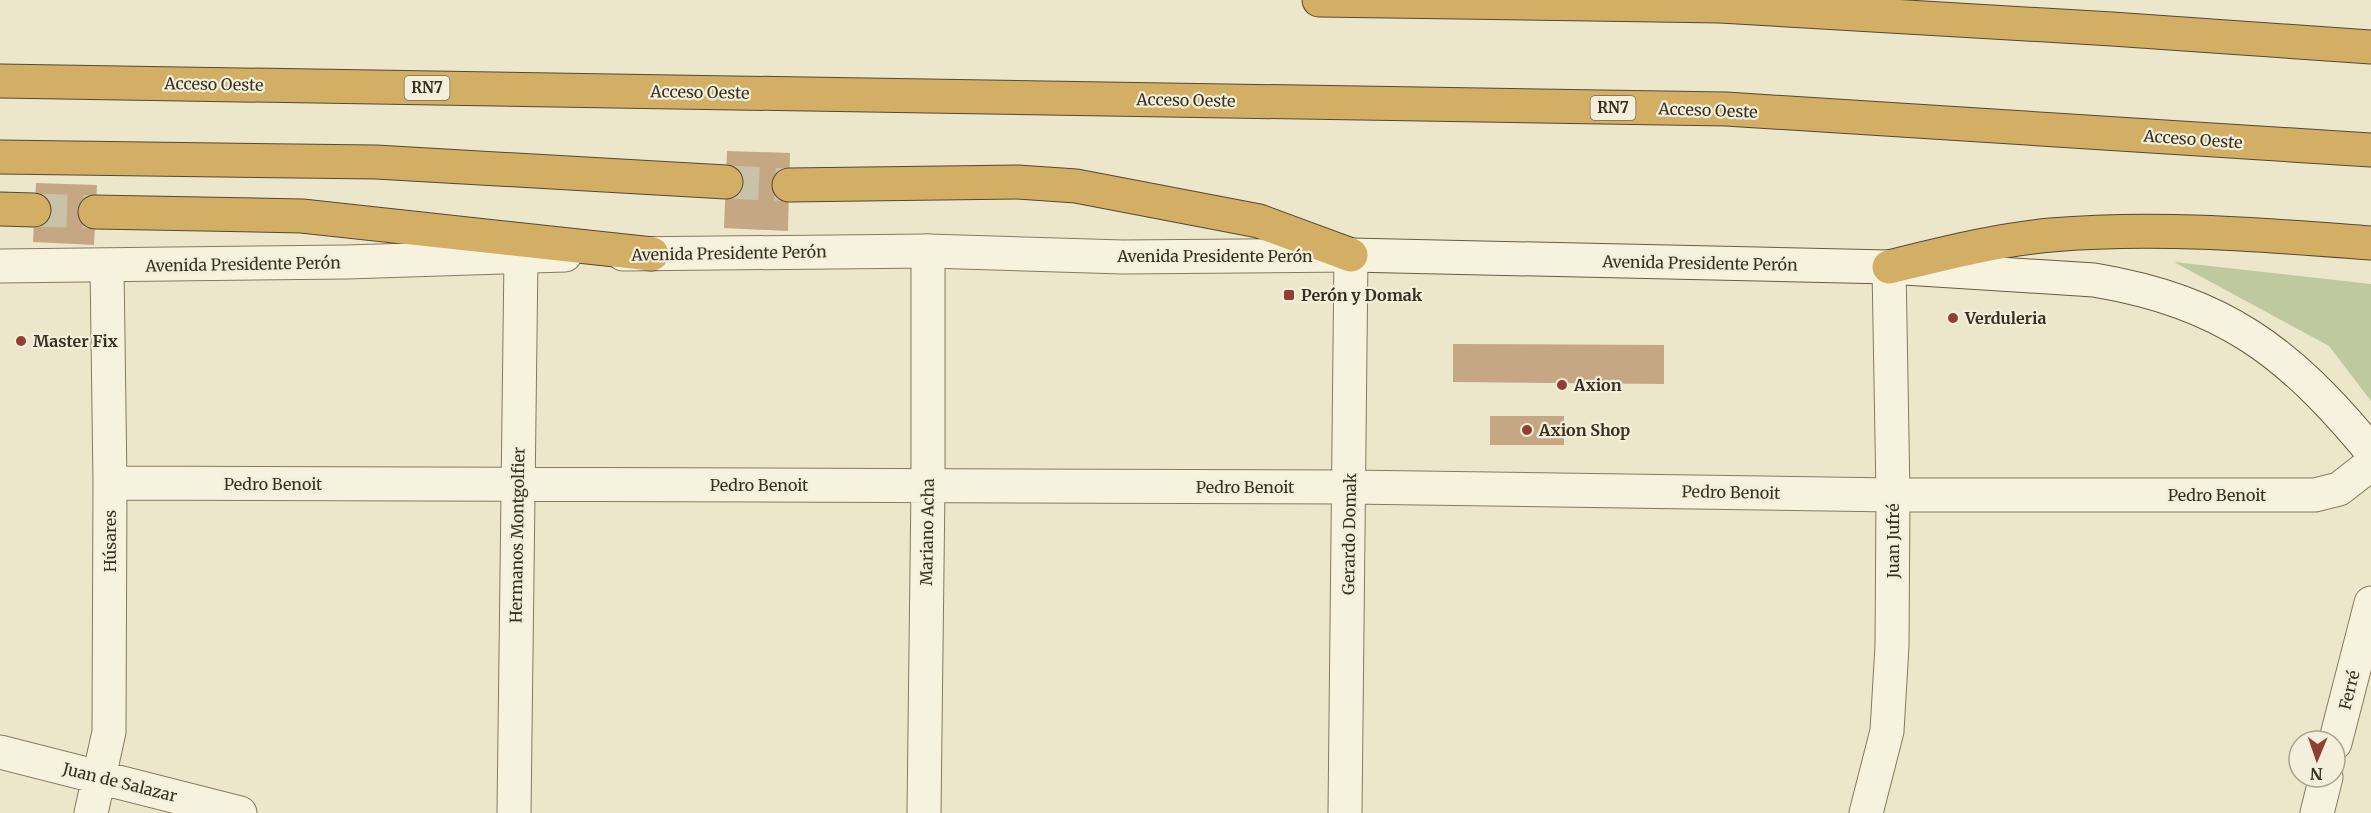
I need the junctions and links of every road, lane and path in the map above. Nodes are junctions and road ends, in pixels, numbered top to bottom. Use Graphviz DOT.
graph roads {
  1 [pos="1319,0"];
  2 [pos="1974,0"];
  3 [pos="2112,29"];
  4 [pos="2371,47"];
  5 [pos="0,81"];
  6 [pos="2371,150"];
  7 [pos="0,157"];
  8 [pos="726,182"];
  9 [pos="789,185"];
  10 [pos="0,209"];
  11 [pos="34,210"];
  12 [pos="95,212"];
  13 [pos="2371,243"];
  14 [pos="928,251"];
  15 [pos="652,254"];
  16 [pos="1351,255"];
  17 [pos="521,256"];
  18 [pos="0,266"];
  19 [pos="107,266"];
  20 [pos="1889,267"];
  21 [pos="2371,451"];
  22 [pos="2371,464"];
  23 [pos="110,483"];
  24 [pos="517,484"];
  25 [pos="928,486"];
  26 [pos="1349,487"];
  27 [pos="1893,495"];
  28 [pos="2371,603"];
  29 [pos="2339,729"];
  30 [pos="0,752"];
  31 [pos="101,776"];
  32 [pos="2323,789"];
  33 [pos="91,813"];
  34 [pos="240,813"];
  35 [pos="514,813"];
  36 [pos="924,813"];
  37 [pos="1345,813"];
  38 [pos="1866,813"];
  39 [pos="2317,813"];
  1 -- 3 [label="highway"];
  2 -- 3 [label="highway"];
  3 -- 4 [label="highway"];
  5 -- 6 [label="highway, Acceso Oeste / RN7"];
  7 -- 8 [label="highway"];
  9 -- 16 [label="highway"];
  10 -- 11 [label="highway"];
  12 -- 15 [label="highway"];
  13 -- 20 [label="highway"];
  14 -- 15 [label="street, Avenida Presidente Perón"];
  14 -- 16 [label="street, Avenida Presidente Perón"];
  14 -- 25 [label="street, Mariano Acha"];
  15 -- 17 [label="street, Avenida Presidente Perón"];
  16 -- 20 [label="street, Avenida Presidente Perón"];
  16 -- 26 [label="street, Gerardo Domak"];
  17 -- 19 [label="street, Avenida Presidente Perón"];
  17 -- 24 [label="street, Hermanos Montgolfier"];
  18 -- 19 [label="street, Avenida Presidente Perón"];
  19 -- 23 [label="street, Húsares"];
  20 -- 21 [label="street, Avenida Presidente Perón"];
  20 -- 27 [label="street, Juan Jufré"];
  22 -- 27 [label="street, Pedro Benoit"];
  23 -- 24 [label="street, Pedro Benoit"];
  23 -- 31 [label="street, Húsares"];
  24 -- 25 [label="street, Pedro Benoit"];
  24 -- 35 [label="street, Hermanos Montgolfier"];
  25 -- 26 [label="street, Pedro Benoit"];
  25 -- 36 [label="street, Mariano Acha"];
  26 -- 27 [label="street, Pedro Benoit"];
  26 -- 37 [label="street, Gerardo Domak"];
  27 -- 38 [label="street, Juan Jufré"];
  28 -- 29 [label="street, Ferré"];
  30 -- 31 [label="street, Juan de Salazar"];
  31 -- 33 [label="street, Húsares"];
  31 -- 34 [label="street, Juan de Salazar"];
  32 -- 39 [label="street"];
}
